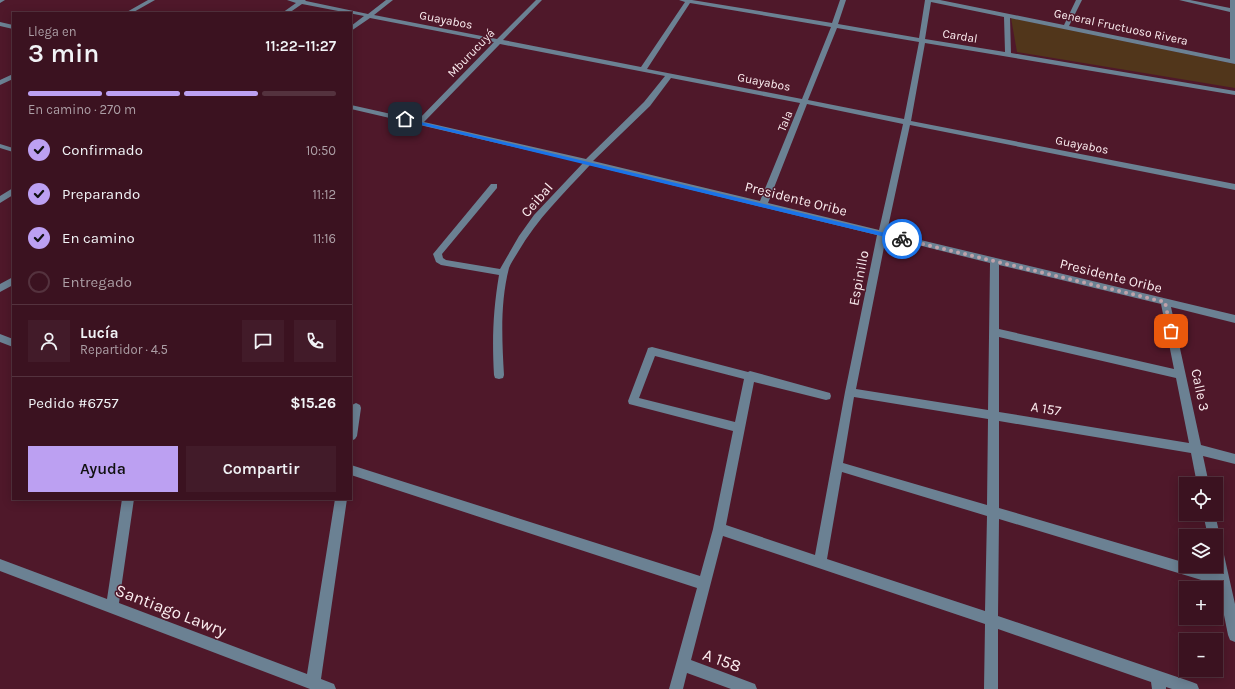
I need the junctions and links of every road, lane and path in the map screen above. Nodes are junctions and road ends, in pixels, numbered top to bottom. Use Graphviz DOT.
graph roads {
  1 [pos="152,0"];
  2 [pos="290,0"];
  3 [pos="390,0"];
  4 [pos="539,0"];
  5 [pos="686,0"];
  6 [pos="843,0"];
  7 [pos="928,0"];
  8 [pos="931,0"];
  9 [pos="1079,0"];
  10 [pos="1182,0"];
  11 [pos="1233,0"];
  12 [pos="303,1"];
  13 [pos="1234,11"];
  14 [pos="130,12"];
  15 [pos="286,12"];
  16 [pos="351,12"];
  17 [pos="352,12"];
  18 [pos="1007,15"];
  19 [pos="369,16"];
  20 [pos="0,24"];
  21 [pos="835,25"];
  22 [pos="12,27"];
  23 [pos="1066,27"];
  24 [pos="352,28"];
  25 [pos="498,41"];
  26 [pos="922,41"];
  27 [pos="1008,55"];
  28 [pos="1234,62"];
  29 [pos="643,70"];
  30 [pos="670,75"];
  31 [pos="12,77"];
  32 [pos="0,83"];
  33 [pos="1235,93"];
  34 [pos="805,101"];
  35 [pos="352,107"];
  36 [pos="908,121"];
  37 [pos="419,122"];
  38 [pos="0,146"];
  39 [pos="12,150"];
  40 [pos="588,162"];
  41 [pos="494,186"];
  42 [pos="1235,187"];
  43 [pos="12,192"];
  44 [pos="0,200"];
  45 [pos="763,204"];
  46 [pos="882,234"];
  47 [pos="995,261"];
  48 [pos="504,273"];
  49 [pos="12,281"];
  50 [pos="0,289"];
  51 [pos="1165,302"];
  52 [pos="1235,319"];
  53 [pos="994,332"];
  54 [pos="0,338"];
  55 [pos="12,343"];
  56 [pos="1180,375"];
  57 [pos="499,376"];
  58 [pos="750,376"];
  59 [pos="850,392"];
  60 [pos="826,396"];
  61 [pos="356,408"];
  62 [pos="994,415"];
  63 [pos="739,428"];
  64 [pos="352,430"];
  65 [pos="1196,449"];
  66 [pos="1235,459"];
  67 [pos="837,466"];
  68 [pos="352,470"];
  69 [pos="1202,477"];
  70 [pos="128,500"];
  71 [pos="341,500"];
  72 [pos="993,512"];
  73 [pos="719,529"];
  74 [pos="820,562"];
  75 [pos="0,564"];
  76 [pos="1222,573"];
  77 [pos="1223,580"];
  78 [pos="705,584"];
  79 [pos="112,607"];
  80 [pos="992,620"];
  81 [pos="1235,634"];
  82 [pos="682,664"];
  83 [pos="313,683"];
  84 [pos="1158,683"];
  85 [pos="330,689"];
  86 [pos="676,689"];
  87 [pos="750,689"];
  88 [pos="991,689"];
  89 [pos="1192,689"];
  1 -- 14 [label="street"];
  2 -- 12 [label="street, Guayabos"];
  3 -- 19 [label="street"];
  4 -- 25 [label="street, Mburucuyá"];
  5 -- 21 [label="street, Cardal"];
  5 -- 29 [label="street"];
  6 -- 21 [label="street, Tala"];
  7 -- 26 [label="street, Espinillo"];
  8 -- 18 [label="street, General Fructuoso Rivera"];
  9 -- 23 [label="street"];
  10 -- 13 [label="street"];
  11 -- 13 [label="street"];
  12 -- 15 [label="street"];
  12 -- 16 [label="street, Guayabos"];
  13 -- 28 [label="street"];
  17 -- 19 [label="street, Guayabos"];
  18 -- 23 [label="street, General Fructuoso Rivera"];
  18 -- 27 [label="street"];
  19 -- 24 [label="street"];
  19 -- 25 [label="street, Guayabos"];
  20 -- 22 [label="street"];
  21 -- 26 [label="street, Cardal"];
  21 -- 34 [label="street, Tala"];
  23 -- 28 [label="street, General Fructuoso Rivera"];
  25 -- 29 [label="street, Guayabos"];
  25 -- 37 [label="street, Mburucuyá"];
  26 -- 27 [label="street, Cardal"];
  26 -- 36 [label="street, Espinillo"];
  27 -- 33 [label="street, Cardal"];
  29 -- 30 [label="street, Guayabos"];
  30 -- 34 [label="street, Guayabos"];
  30 -- 40 [label="street, Ceibal"];
  31 -- 32 [label="street"];
  34 -- 36 [label="street, Guayabos"];
  34 -- 45 [label="street, Tala"];
  35 -- 37 [label="street, Presidente Oribe"];
  36 -- 42 [label="street, Guayabos"];
  36 -- 46 [label="street, Espinillo"];
  37 -- 40 [label="street, Presidente Oribe"];
  38 -- 39 [label="street"];
  40 -- 45 [label="street, Presidente Oribe"];
  40 -- 48 [label="street, Ceibal"];
  41 -- 48 [label="street"];
  43 -- 44 [label="street"];
  45 -- 46 [label="street, Presidente Oribe"];
  46 -- 47 [label="street, Presidente Oribe"];
  46 -- 59 [label="street, Espinillo"];
  47 -- 51 [label="street, Presidente Oribe"];
  47 -- 53 [label="street"];
  48 -- 57 [label="street, Ceibal"];
  49 -- 50 [label="street"];
  51 -- 52 [label="street, Presidente Oribe"];
  51 -- 56 [label="street, Calle 3"];
  53 -- 56 [label="street"];
  53 -- 62 [label="street"];
  54 -- 55 [label="street"];
  56 -- 65 [label="street, Calle 3"];
  58 -- 60 [label="street"];
  58 -- 63 [label="street"];
  58 -- 63 [label="street"];
  59 -- 62 [label="street, A 157"];
  59 -- 67 [label="street, Espinillo"];
  61 -- 64 [label="street"];
  62 -- 65 [label="street, A 157"];
  62 -- 72 [label="street"];
  63 -- 73 [label="street"];
  65 -- 66 [label="street, A 157"];
  65 -- 69 [label="street, Calle 3"];
  67 -- 72 [label="street"];
  67 -- 74 [label="street, Espinillo"];
  68 -- 78 [label="street"];
  70 -- 79 [label="street"];
  71 -- 83 [label="street"];
  72 -- 77 [label="street"];
  72 -- 80 [label="street"];
  73 -- 74 [label="street"];
  73 -- 78 [label="street"];
  74 -- 80 [label="street"];
  75 -- 79 [label="street, Santiago Lawry"];
  76 -- 77 [label="street"];
  77 -- 81 [label="street"];
  78 -- 82 [label="street"];
  79 -- 83 [label="street, Santiago Lawry"];
  80 -- 84 [label="street"];
  80 -- 88 [label="street"];
  82 -- 86 [label="street"];
  82 -- 87 [label="street, A 158"];
  83 -- 85 [label="street, Santiago Lawry"];
  84 -- 89 [label="street"];
}
